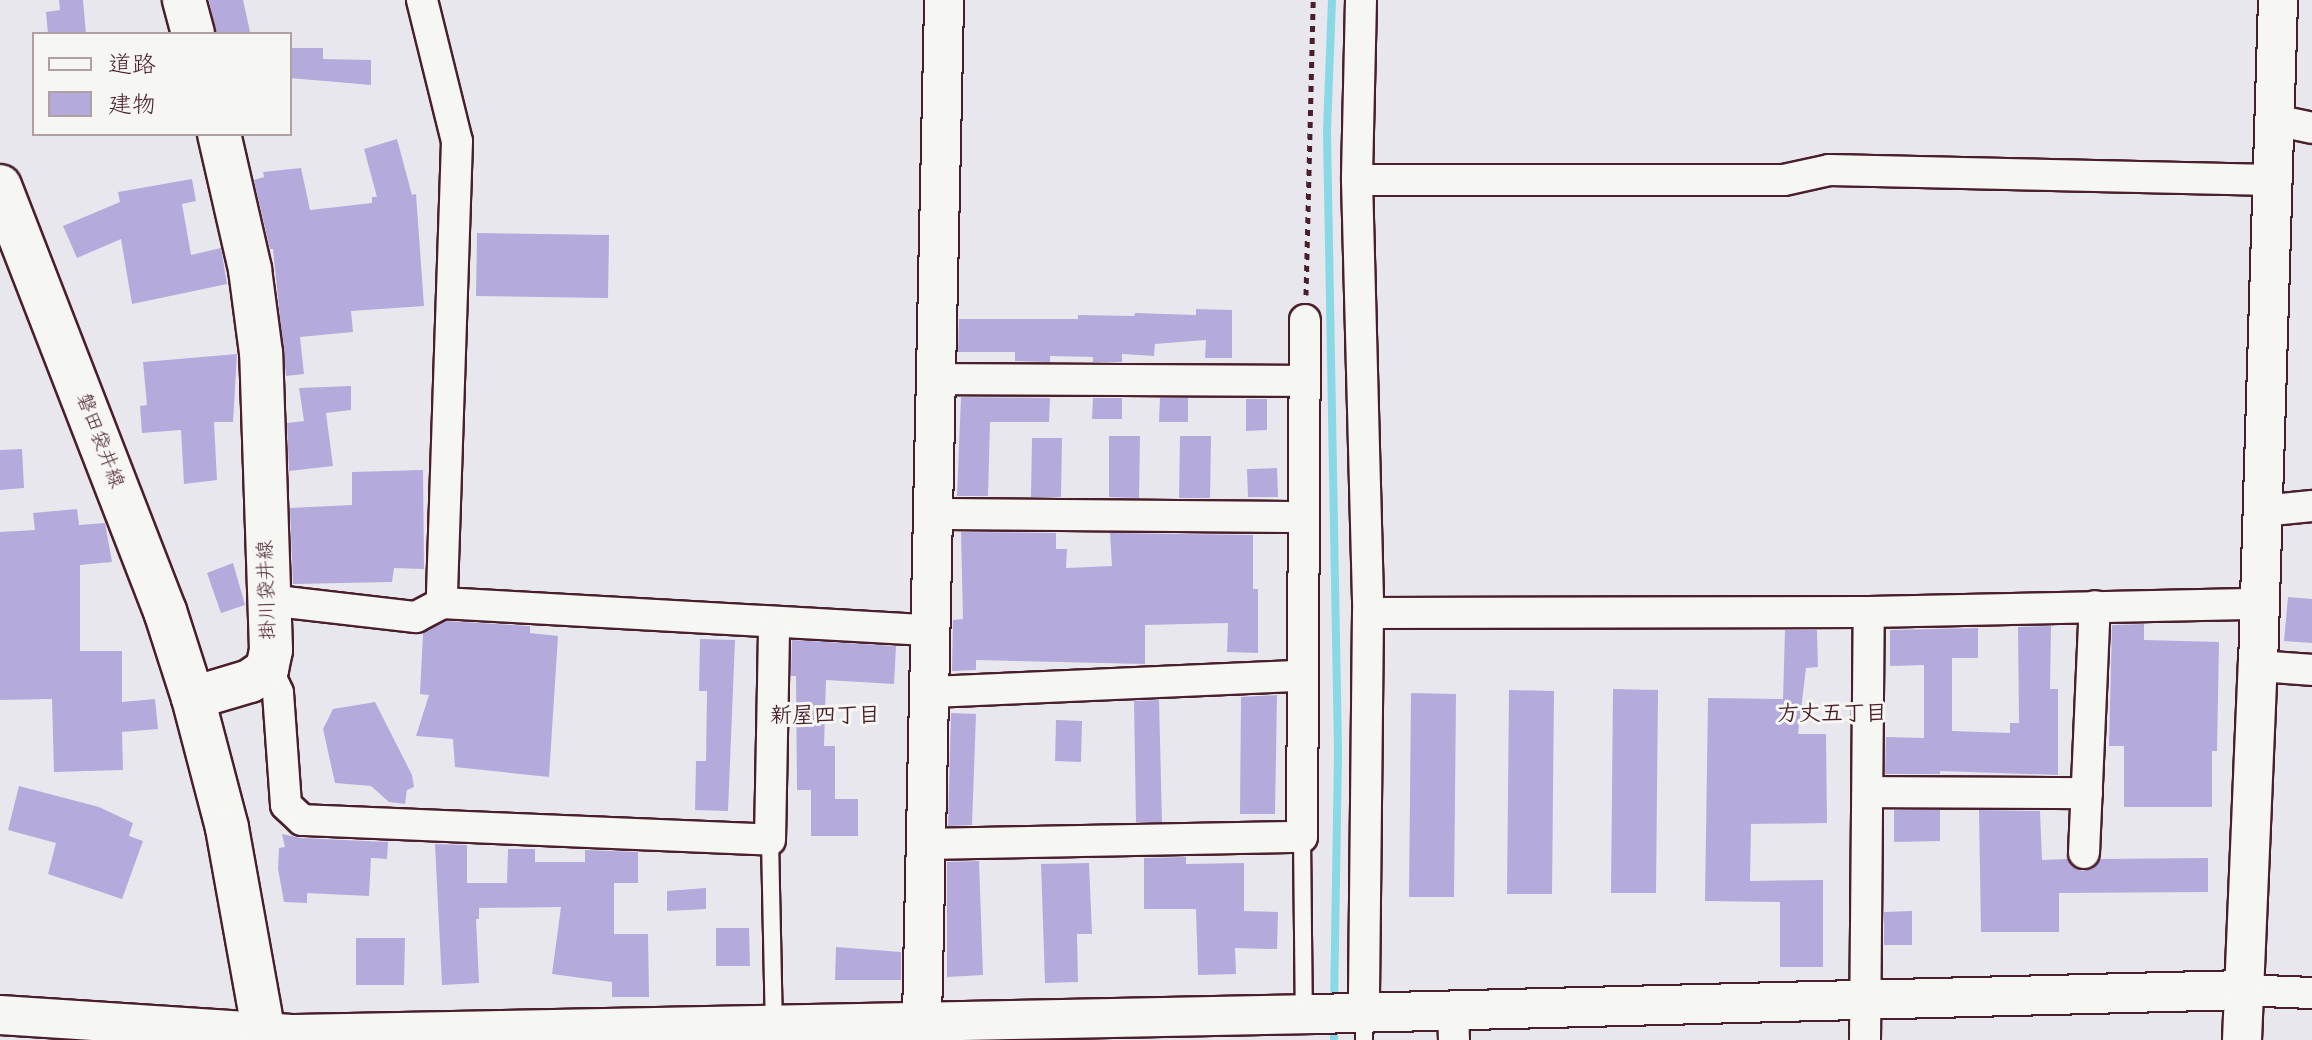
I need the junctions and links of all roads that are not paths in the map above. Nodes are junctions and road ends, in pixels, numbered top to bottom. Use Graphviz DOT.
graph roads {
  1 [pos="184,0"];
  2 [pos="422,0"];
  3 [pos="944,0"];
  4 [pos="1361,0"];
  5 [pos="2278,0"];
  6 [pos="192,32"];
  7 [pos="2275,120"];
  8 [pos="2312,128"];
  9 [pos="219,136"];
  10 [pos="1357,180"];
  11 [pos="2272,180"];
  12 [pos="0,186"];
  13 [pos="1305,320"];
  14 [pos="937,379"];
  15 [pos="1305,381"];
  16 [pos="2312,506"];
  17 [pos="2262,511"];
  18 [pos="933,514"];
  19 [pos="1304,517"];
  20 [pos="268,600"];
  21 [pos="442,603"];
  22 [pos="2260,604"];
  23 [pos="2095,606"];
  24 [pos="1869,612"];
  25 [pos="1368,613"];
  26 [pos="774,622"];
  27 [pos="931,630"];
  28 [pos="2258,666"];
  29 [pos="267,669"];
  30 [pos="2312,670"];
  31 [pos="1303,676"];
  32 [pos="930,692"];
  33 [pos="193,698"];
  34 [pos="1868,792"];
  35 [pos="2087,793"];
  36 [pos="1302,837"];
  37 [pos="770,840"];
  38 [pos="927,844"];
  39 [pos="2084,853"];
  40 [pos="2242,990"];
  41 [pos="2312,993"];
  42 [pos="1866,1001"];
  43 [pos="0,1015"];
  44 [pos="1297,1021"];
  45 [pos="1360,1022"];
  46 [pos="774,1024"];
  47 [pos="1454,1025"];
  48 [pos="922,1030"];
  49 [pos="638,1034"];
  50 [pos="422,1036"];
  51 [pos="265,1037"];
  52 [pos="1865,1040"];
  53 [pos="2242,1040"];
  1 -- 6 [label="main road"];
  2 -- 21 [label="street"];
  3 -- 14 [label="street"];
  4 -- 10 [label="street"];
  5 -- 7 [label="street"];
  7 -- 8 [label="street"];
  7 -- 11 [label="street"];
  9 -- 20 [label="main road, 掛川袋井線"];
  10 -- 11 [label="street"];
  10 -- 25 [label="street"];
  11 -- 17 [label="street"];
  12 -- 33 [label="main road, 磐田袋井線"];
  13 -- 15 [label="street"];
  14 -- 15 [label="street"];
  14 -- 18 [label="street"];
  15 -- 19 [label="street"];
  16 -- 17 [label="street"];
  17 -- 22 [label="street"];
  18 -- 19 [label="street"];
  18 -- 27 [label="street"];
  19 -- 31 [label="street"];
  20 -- 21 [label="street"];
  20 -- 29 [label="main road, 掛川袋井線"];
  21 -- 26 [label="street"];
  22 -- 23 [label="street"];
  22 -- 28 [label="street"];
  23 -- 24 [label="street"];
  23 -- 35 [label="street"];
  24 -- 25 [label="street"];
  24 -- 34 [label="street"];
  25 -- 45 [label="street"];
  26 -- 27 [label="street"];
  26 -- 37 [label="street"];
  27 -- 32 [label="street"];
  28 -- 30 [label="street"];
  28 -- 40 [label="street"];
  29 -- 33 [label="main road, 掛川袋井線"];
  29 -- 37 [label="street"];
  31 -- 32 [label="street"];
  31 -- 36 [label="street"];
  32 -- 38 [label="street"];
  33 -- 51 [label="main road"];
  34 -- 35 [label="street"];
  34 -- 42 [label="street"];
  35 -- 39 [label="street"];
  36 -- 38 [label="street"];
  36 -- 44 [label="lane"];
  37 -- 46 [label="lane"];
  38 -- 48 [label="street"];
  40 -- 41 [label="street"];
  40 -- 42 [label="street"];
  40 -- 53 [label="street"];
  42 -- 47 [label="street"];
  42 -- 52 [label="street"];
  43 -- 51 [label="street"];
  44 -- 45 [label="street"];
  44 -- 48 [label="street"];
  45 -- 47 [label="street"];
  46 -- 48 [label="street"];
  46 -- 49 [label="street"];
  49 -- 50 [label="street"];
  50 -- 51 [label="street"];
}
